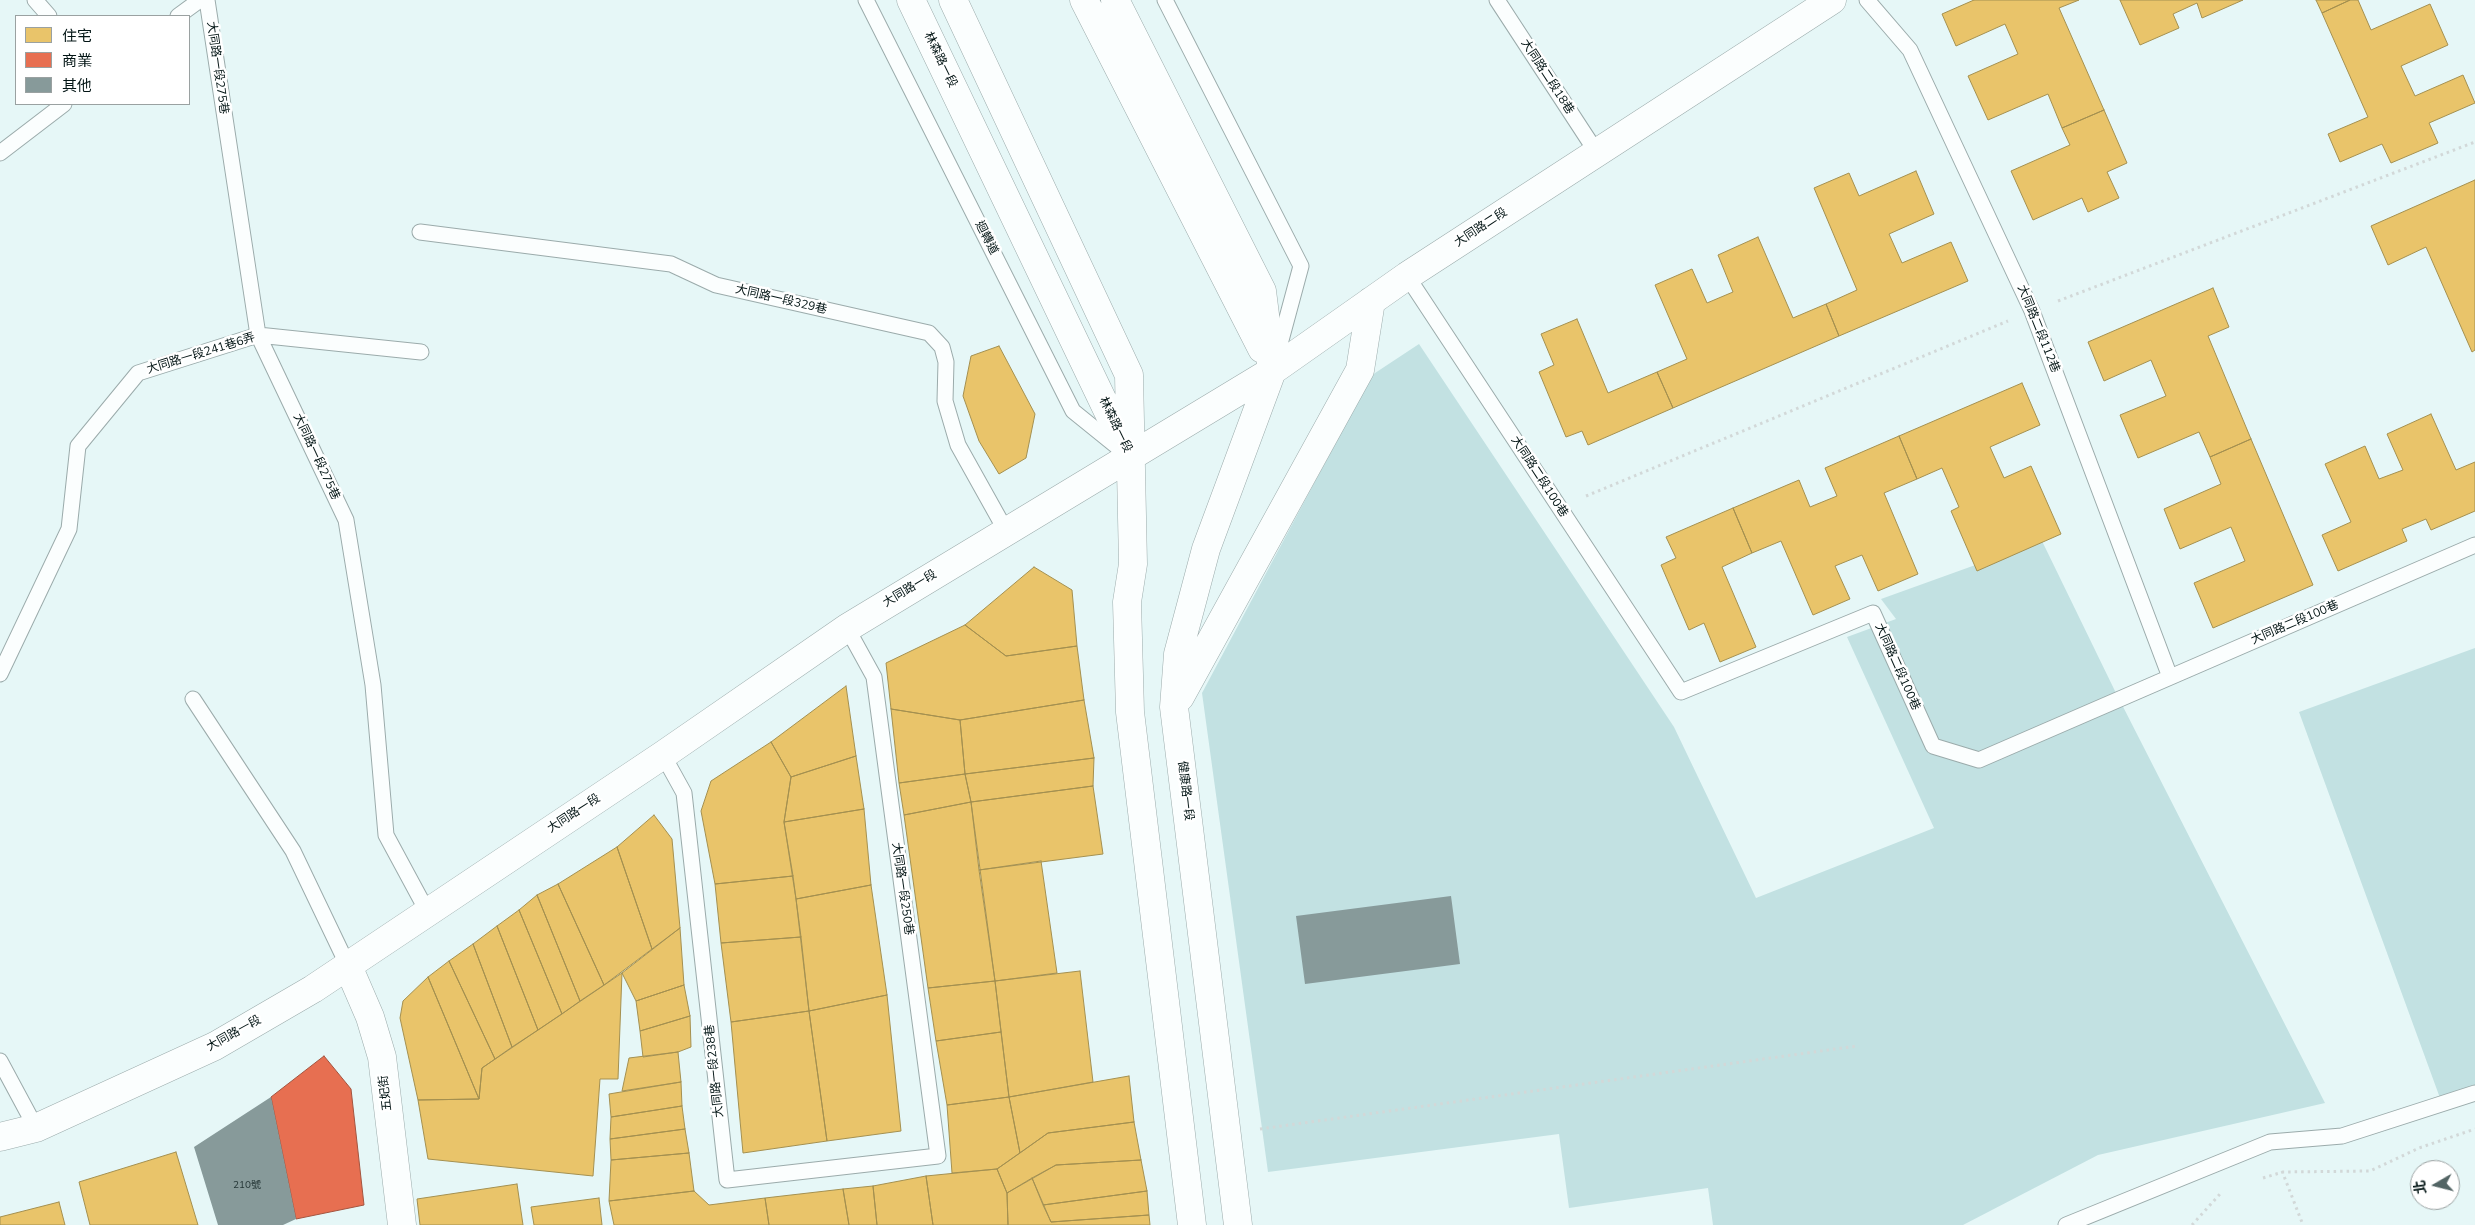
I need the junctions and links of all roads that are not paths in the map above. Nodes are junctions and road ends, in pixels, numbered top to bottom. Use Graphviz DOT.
graph roads {
  1 [pos="35,0"];
  2 [pos="200,0"];
  3 [pos="207,0"];
  4 [pos="866,0"];
  5 [pos="911,0"];
  6 [pos="953,0"];
  7 [pos="1084,0"];
  8 [pos="1115,0"];
  9 [pos="1165,0"];
  10 [pos="1497,0"];
  11 [pos="1832,0"];
  12 [pos="1867,0"];
  13 [pos="48,15"];
  14 [pos="179,15"];
  15 [pos="63,105"];
  16 [pos="0,153"];
  17 [pos="1597,154"];
  18 [pos="420,232"];
  19 [pos="1407,276"];
  20 [pos="1371,301"];
  21 [pos="258,335"];
  22 [pos="421,352"];
  23 [pos="1272,371"];
  24 [pos="1130,457"];
  25 [pos="1006,531"];
  26 [pos="2475,545"];
  27 [pos="847,628"];
  28 [pos="0,674"];
  29 [pos="2170,677"];
  30 [pos="193,699"];
  31 [pos="1174,707"];
  32 [pos="663,755"];
  33 [pos="427,911"];
  34 [pos="348,966"];
  35 [pos="0,1060"];
  36 [pos="2475,1092"];
  37 [pos="36,1128"];
  38 [pos="0,1137"];
  39 [pos="938,1156"];
  40 [pos="402,1225"];
  41 [pos="1192,1225"];
  42 [pos="1238,1225"];
  43 [pos="2066,1225"];
  1 -- 13 [label="lane"];
  2 -- 14 [label="lane"];
  3 -- 21 [label="lane, 大同路一段275巷"];
  4 -- 24 [label="lane, 迴轉道"];
  5 -- 24 [label="street, 林森路一段"];
  6 -- 24 [label="street, 林森路一段"];
  7 -- 23 [label="street"];
  8 -- 23 [label="street"];
  9 -- 23 [label="lane"];
  10 -- 17 [label="lane, 大同路二段18巷"];
  11 -- 17 [label="street, 大同路二段"];
  12 -- 29 [label="lane, 大同路二段112巷"];
  15 -- 16 [label="lane"];
  17 -- 19 [label="street, 大同路二段"];
  18 -- 25 [label="lane, 大同路一段329巷"];
  19 -- 20 [label="street, 大同路二段"];
  19 -- 29 [label="lane, 大同路二段100巷"];
  20 -- 23 [label="street, 大同路二段"];
  20 -- 31 [label="street"];
  21 -- 22 [label="lane, 大同路一段241巷6弄"];
  21 -- 28 [label="lane, 大同路一段241巷6弄"];
  21 -- 33 [label="lane, 大同路一段275巷"];
  23 -- 24 [label="street, 大同路二段"];
  23 -- 31 [label="street, 健康路一段"];
  24 -- 25 [label="street, 大同路一段"];
  24 -- 41 [label="street"];
  25 -- 27 [label="street, 大同路一段"];
  26 -- 29 [label="lane, 大同路二段100巷"];
  27 -- 32 [label="street, 大同路一段"];
  27 -- 39 [label="lane, 大同路一段250巷"];
  30 -- 34 [label="lane"];
  31 -- 42 [label="street, 健康路一段"];
  32 -- 33 [label="street, 大同路一段"];
  32 -- 39 [label="lane, 大同路一段238巷"];
  33 -- 34 [label="street, 大同路一段"];
  34 -- 37 [label="street, 大同路一段"];
  34 -- 40 [label="street, 五妃街"];
  35 -- 37 [label="lane"];
  36 -- 43 [label="lane"];
  37 -- 38 [label="street, 大同路一段"];
}
